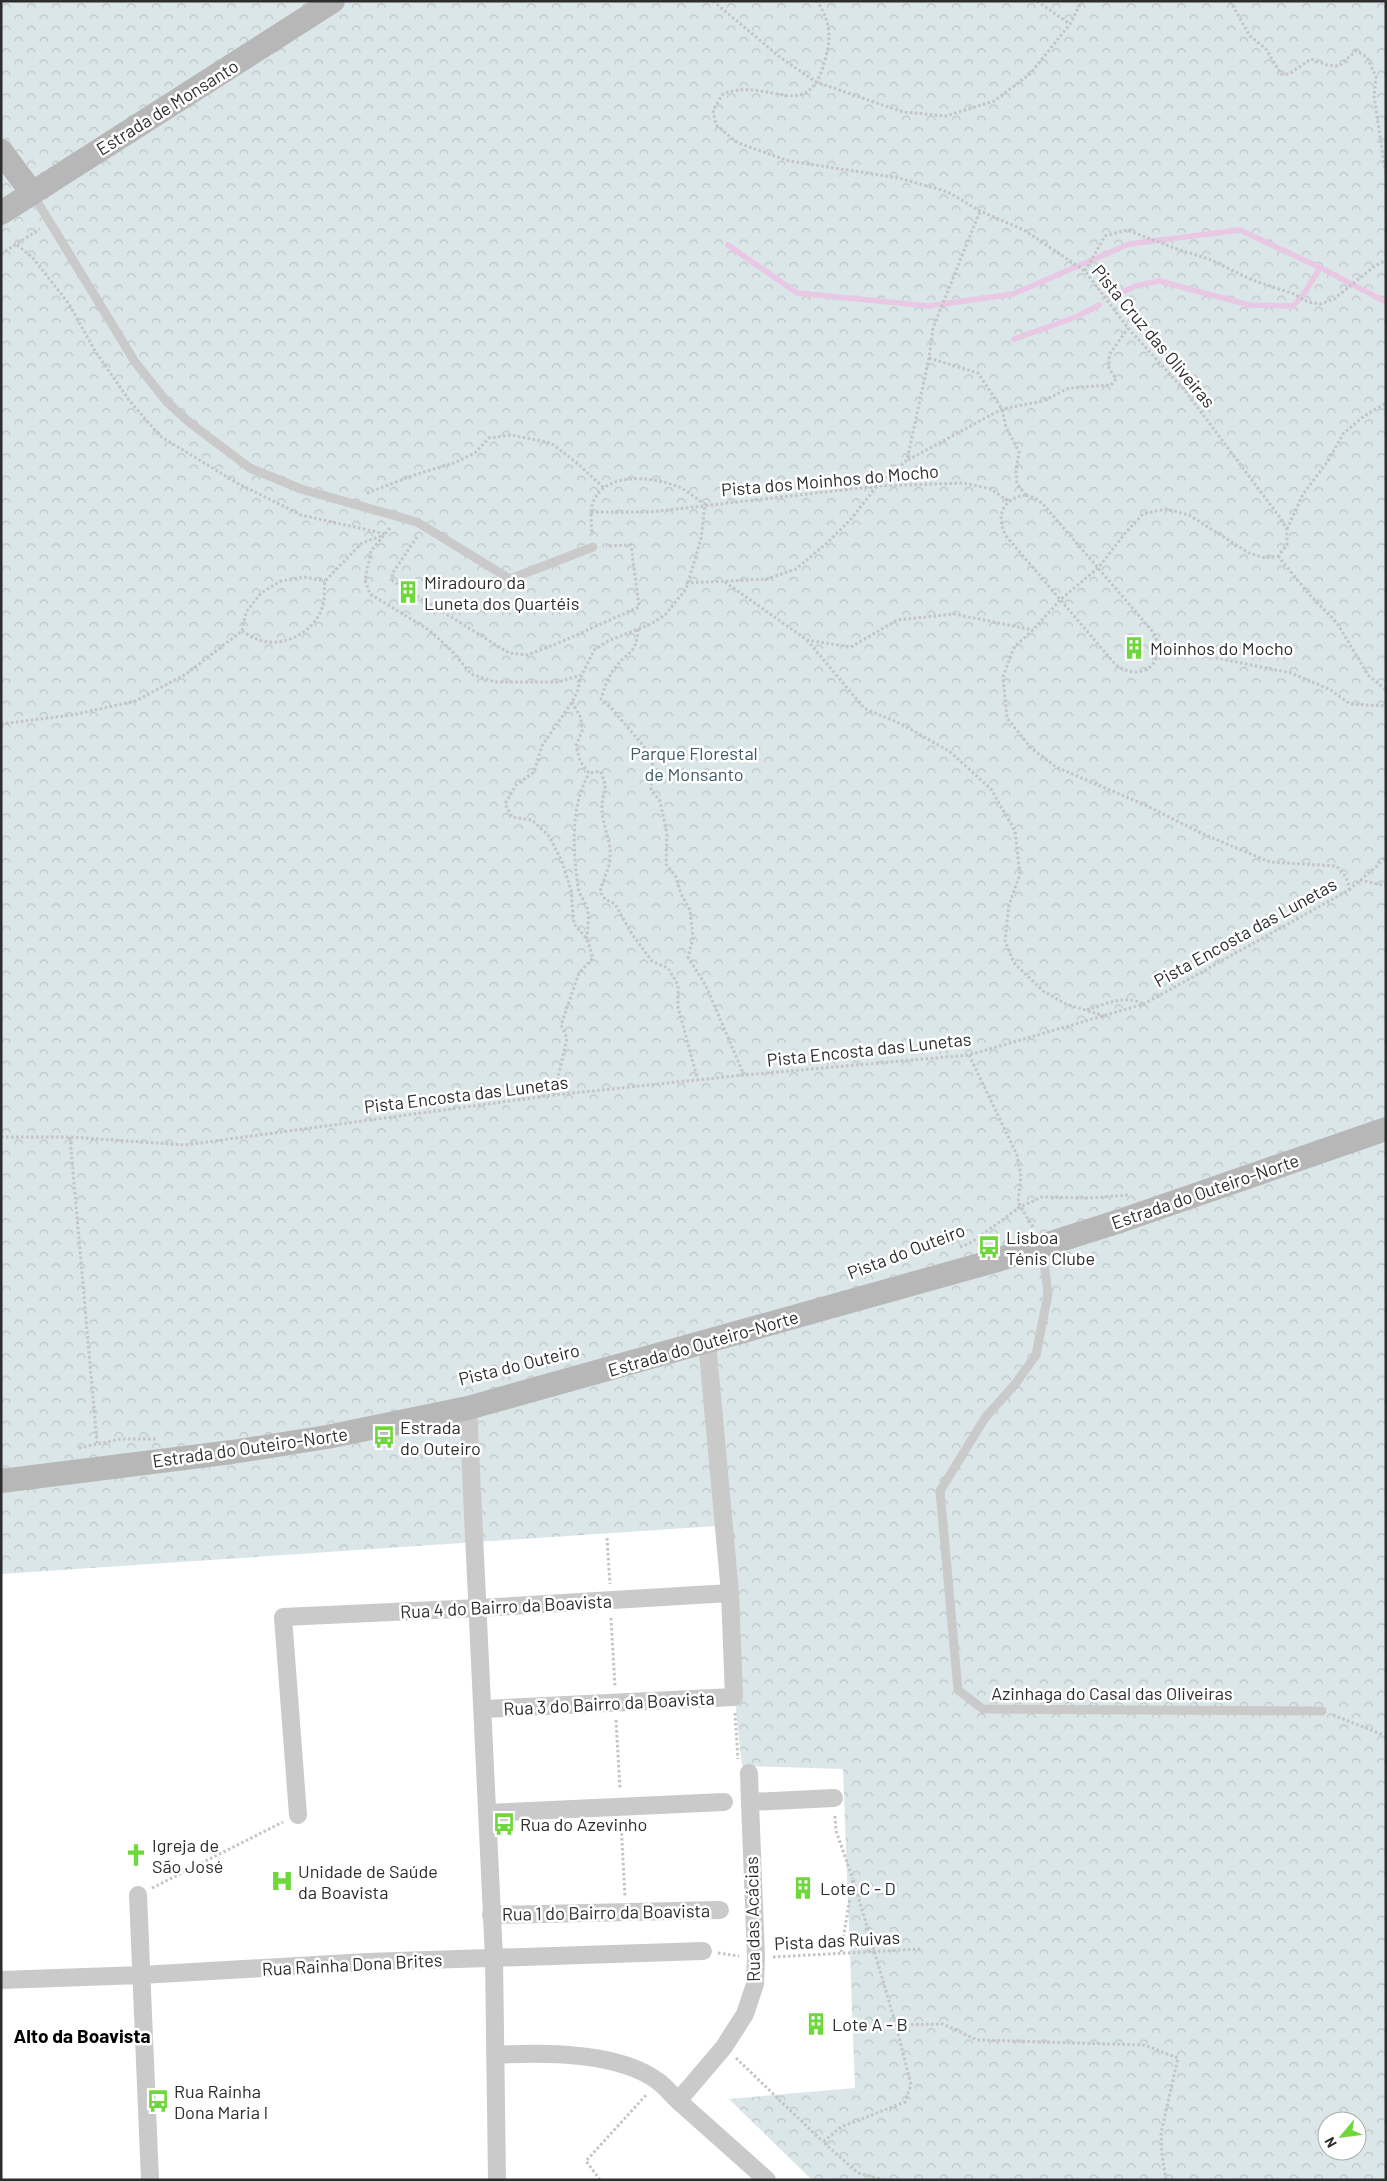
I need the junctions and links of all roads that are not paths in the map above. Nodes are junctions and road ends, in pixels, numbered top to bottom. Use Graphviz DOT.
graph roads {
  1 [pos="333,1"];
  2 [pos="1,151"];
  3 [pos="32,193"];
  4 [pos="1,213"];
  5 [pos="593,547"];
  6 [pos="1386,1129"];
  7 [pos="1042,1245"];
  8 [pos="707,1342"];
  9 [pos="468,1408"];
  10 [pos="1,1481"];
  11 [pos="730,1593"];
  12 [pos="479,1608"];
  13 [pos="484,1709"];
  14 [pos="1322,1711"];
  15 [pos="749,1773"];
  16 [pos="834,1798"];
  17 [pos="724,1802"];
  18 [pos="750,1802"];
  19 [pos="488,1813"];
  20 [pos="298,1815"];
  21 [pos="138,1895"];
  22 [pos="720,1910"];
  23 [pos="491,1915"];
  24 [pos="702,1951"];
  25 [pos="494,1958"];
  26 [pos="141,1975"];
  27 [pos="1,1980"];
  28 [pos="496,2055"];
  29 [pos="678,2101"];
  30 [pos="150,2180"];
  31 [pos="497,2180"];
  32 [pos="767,2180"];
  1 -- 3 [label="street, Estrada de Monsanto"];
  2 -- 3 [label="street"];
  3 -- 4 [label="street, Estrada de Monsanto"];
  3 -- 5 [label="lane"];
  6 -- 7 [label="street, Estrada do Outeiro-Norte"];
  7 -- 8 [label="street, Estrada do Outeiro-Norte"];
  7 -- 14 [label="lane, Azinhaga do Casal das Oliveiras"];
  8 -- 9 [label="street, Estrada do Outeiro-Norte"];
  8 -- 11 [label="street"];
  9 -- 10 [label="street, Estrada do Outeiro-Norte"];
  9 -- 12 [label="street"];
  11 -- 12 [label="street, Rua 4 do Bairro da Boavista"];
  11 -- 13 [label="street, Rua 3 do Bairro da Boavista"];
  12 -- 13 [label="street"];
  12 -- 20 [label="street, Rua 4 do Bairro da Boavista"];
  13 -- 19 [label="street"];
  15 -- 18 [label="street, Rua das Acácias"];
  16 -- 18 [label="street"];
  17 -- 19 [label="street"];
  18 -- 29 [label="street, Rua das Acácias"];
  19 -- 23 [label="street"];
  21 -- 26 [label="street"];
  22 -- 23 [label="street, Rua 1 do Bairro da Boavista"];
  23 -- 25 [label="street"];
  24 -- 25 [label="street, Rua Rainha Dona Brites"];
  25 -- 26 [label="street, Rua Rainha Dona Brites"];
  25 -- 28 [label="street"];
  26 -- 27 [label="street, Rua Rainha Dona Brites"];
  26 -- 30 [label="street"];
  28 -- 29 [label="street"];
  28 -- 31 [label="street"];
  29 -- 32 [label="street"];
}
